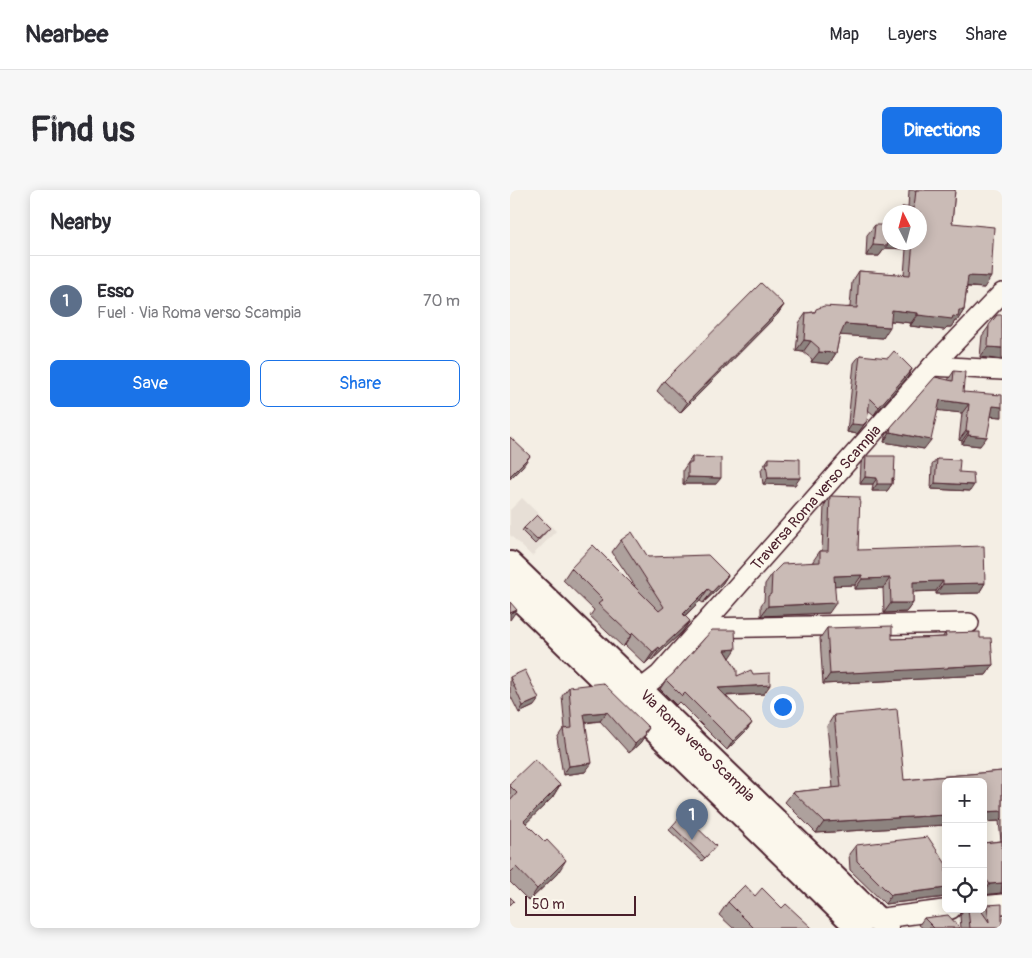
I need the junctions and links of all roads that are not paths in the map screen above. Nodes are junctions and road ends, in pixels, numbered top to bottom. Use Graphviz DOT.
graph roads {
  1 [pos="1002,293"];
  2 [pos="932,366"];
  3 [pos="1002,370"];
  4 [pos="510,564"];
  5 [pos="510,589"];
  6 [pos="969,623"];
  7 [pos="700,628"];
  8 [pos="640,690"];
  9 [pos="1002,904"];
  10 [pos="987,906"];
  11 [pos="942,911"];
  12 [pos="874,925"];
  1 -- 2 [label="street, Traversa Roma verso Scampia"];
  2 -- 3 [label="street"];
  2 -- 7 [label="street, Traversa Roma verso Scampia"];
  4 -- 8 [label="main road, Via Roma verso Scampia"];
  5 -- 12 [label="main road, Via Roma verso Scampia"];
  6 -- 7 [label="street"];
  7 -- 8 [label="street, Traversa Roma verso Scampia"];
  8 -- 12 [label="main road, Via Roma verso Scampia"];
  9 -- 10 [label="street"];
  11 -- 12 [label="street"];
}
